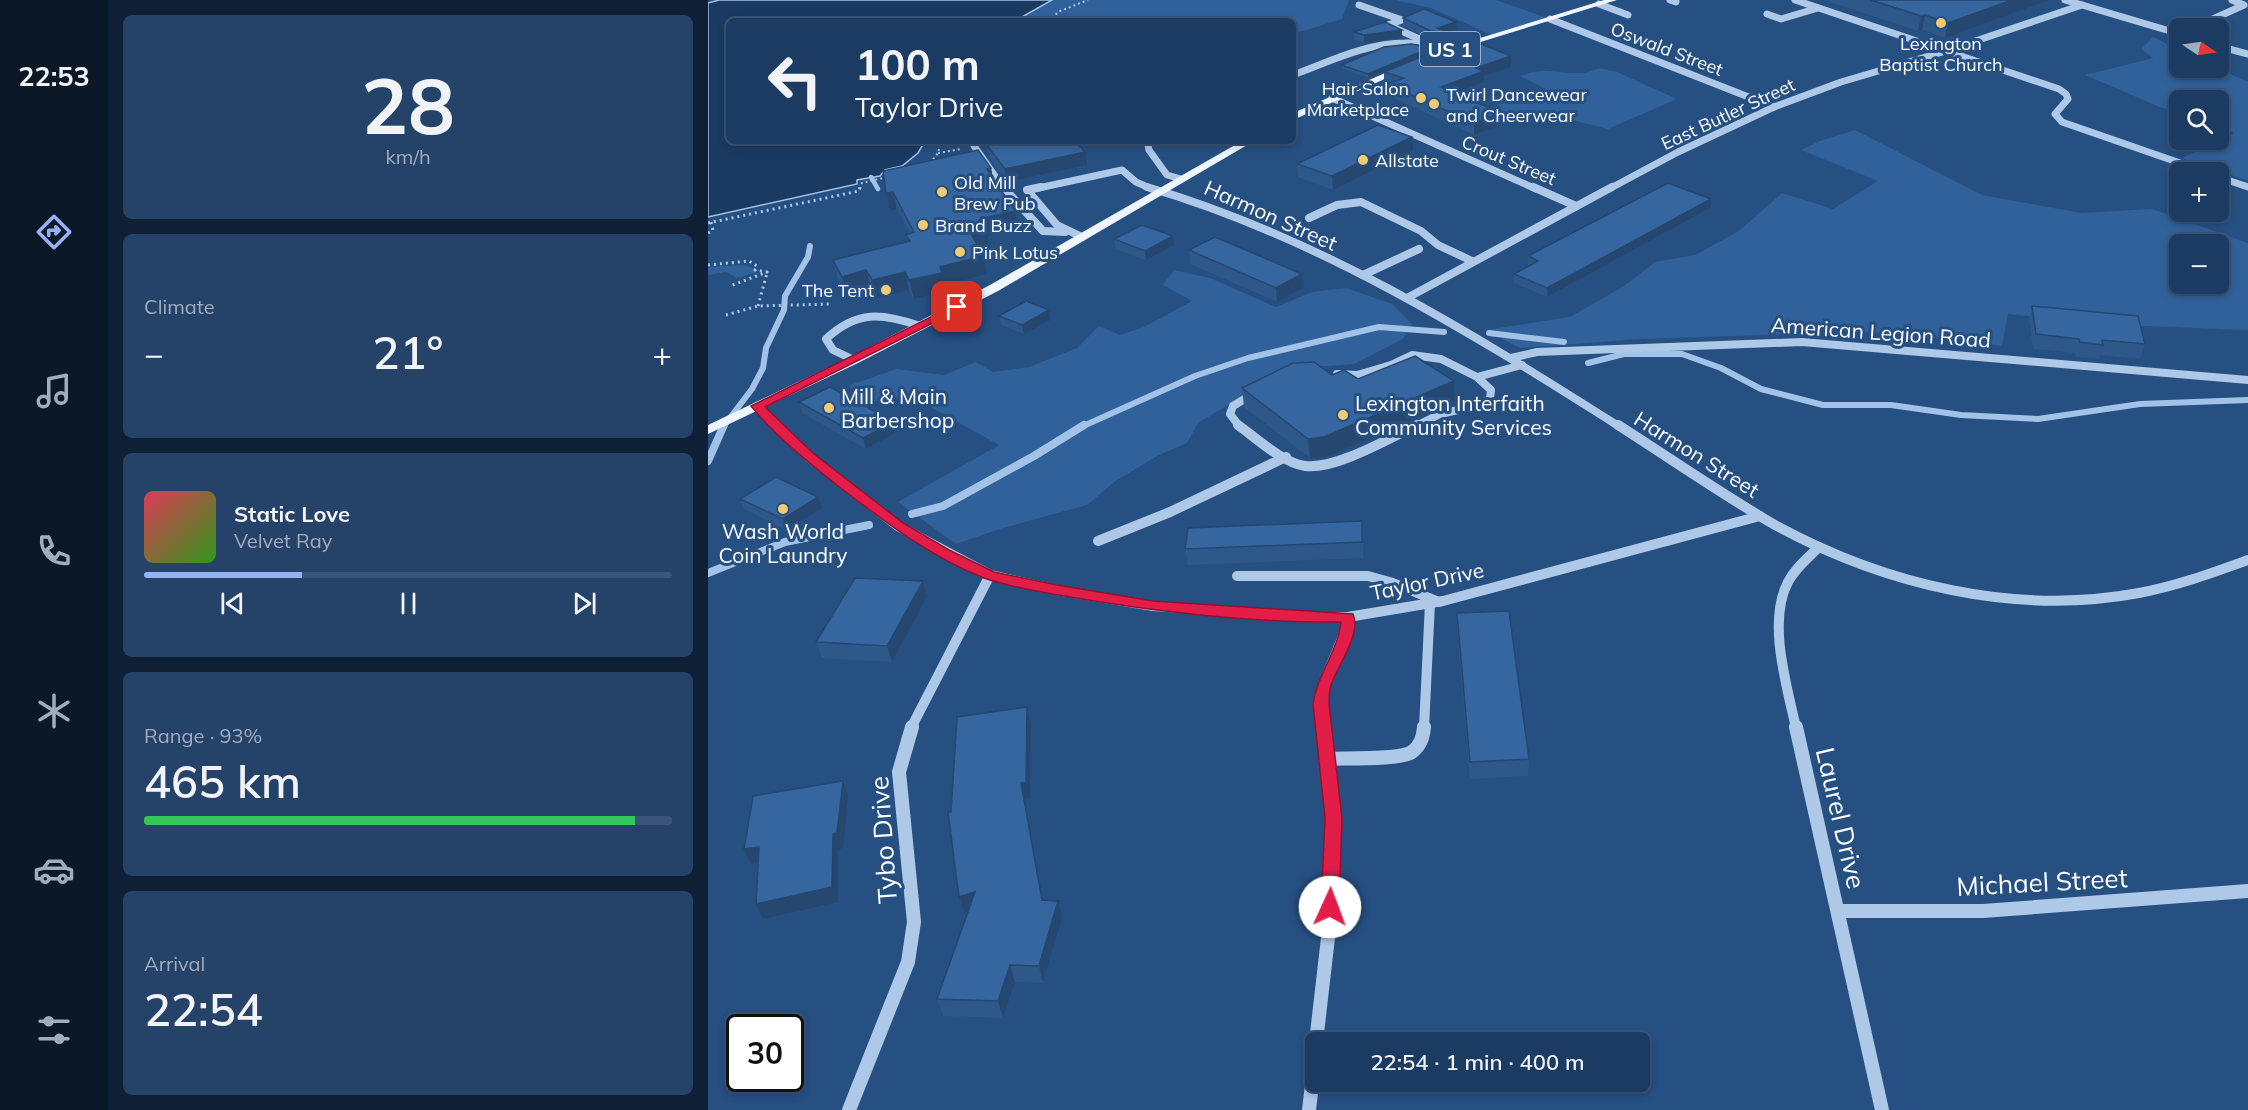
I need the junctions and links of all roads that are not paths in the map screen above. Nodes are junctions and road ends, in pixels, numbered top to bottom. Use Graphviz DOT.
graph roads {
  1 [pos="1613,0"];
  2 [pos="1795,0"];
  3 [pos="2065,0"];
  4 [pos="2232,0"];
  5 [pos="1599,4"];
  6 [pos="1359,5"];
  7 [pos="2082,5"];
  8 [pos="1818,8"];
  9 [pos="1767,14"];
  10 [pos="1628,15"];
  11 [pos="2214,18"];
  12 [pos="1550,19"];
  13 [pos="2169,31"];
  14 [pos="1428,45"];
  15 [pos="1451,48"];
  16 [pos="2229,49"];
  17 [pos="1946,51"];
  18 [pos="2248,54"];
  19 [pos="1430,57"];
  20 [pos="1408,67"];
  21 [pos="1296,74"];
  22 [pos="1332,98"];
  23 [pos="1774,107"];
  24 [pos="1296,116"];
  25 [pos="974,144"];
  26 [pos="1148,144"];
  27 [pos="1244,144"];
  28 [pos="2177,162"];
  29 [pos="1181,179"];
  30 [pos="2229,181"];
  31 [pos="2248,187"];
  32 [pos="1161,190"];
  33 [pos="1576,206"];
  34 [pos="1309,218"];
  35 [pos="1065,232"];
  36 [pos="1082,237"];
  37 [pos="1419,249"];
  38 [pos="1472,261"];
  39 [pos="1363,275"];
  40 [pos="1407,298"];
  41 [pos="920,326"];
  42 [pos="1511,358"];
  43 [pos="854,360"];
  44 [pos="1522,365"];
  45 [pos="1326,374"];
  46 [pos="1477,377"];
  47 [pos="2248,380"];
  48 [pos="1266,387"];
  49 [pos="757,406"];
  50 [pos="710,427"];
  51 [pos="1286,457"];
  52 [pos="1760,516"];
  53 [pos="1098,541"];
  54 [pos="1819,547"];
  55 [pos="2248,560"];
  56 [pos="990,575"];
  57 [pos="1237,576"];
  58 [pos="1435,603"];
  59 [pos="1348,617"];
  60 [pos="1327,759"];
  61 [pos="2248,891"];
  62 [pos="1838,911"];
  63 [pos="1317,1032"];
  64 [pos="1311,1092"];
  65 [pos="849,1110"];
  66 [pos="1309,1110"];
  67 [pos="1881,1110"];
  1 -- 5 [label="main road, US 1"];
  2 -- 8 [label="street"];
  3 -- 7 [label="street"];
  4 -- 11 [label="street"];
  5 -- 10 [label="street"];
  5 -- 12 [label="main road, US 1"];
  6 -- 14 [label="street"];
  7 -- 13 [label="street"];
  7 -- 17 [label="street, East Butler Street"];
  8 -- 9 [label="street"];
  8 -- 17 [label="street"];
  12 -- 15 [label="main road, US 1"];
  12 -- 23 [label="street, Oswald Street"];
  14 -- 15 [label="street"];
  14 -- 21 [label="street"];
  15 -- 19 [label="main road, US 1"];
  16 -- 18 [label="street"];
  17 -- 23 [label="street, East Butler Street"];
  17 -- 28 [label="street"];
  20 -- 22 [label="main road, US 1"];
  22 -- 24 [label="main road, US 1"];
  22 -- 33 [label="street, Crout Street"];
  23 -- 33 [label="street, East Butler Street"];
  25 -- 35 [label="street"];
  26 -- 29 [label="street"];
  27 -- 29 [label="main road"];
  29 -- 32 [label="main road"];
  30 -- 31 [label="street"];
  32 -- 35 [label="street, Harmon Street"];
  32 -- 36 [label="main road"];
  32 -- 39 [label="street, Harmon Street"];
  33 -- 38 [label="street, East Butler Street"];
  34 -- 38 [label="street"];
  35 -- 36 [label="street"];
  36 -- 41 [label="main road"];
  37 -- 39 [label="street"];
  38 -- 40 [label="street, East Butler Street"];
  39 -- 40 [label="street, Harmon Street"];
  40 -- 42 [label="street, Harmon Street"];
  41 -- 43 [label="main road"];
  41 -- 43 [label="street"];
  42 -- 44 [label="street, Harmon Street"];
  42 -- 47 [label="street, American Legion Road"];
  43 -- 49 [label="main road"];
  44 -- 46 [label="street"];
  44 -- 52 [label="street, Harmon Street"];
  45 -- 46 [label="street"];
  46 -- 51 [label="street"];
  48 -- 51 [label="street"];
  49 -- 50 [label="main road"];
  49 -- 56 [label="street, Taylor Drive"];
  51 -- 53 [label="street"];
  52 -- 54 [label="street, Harmon Street"];
  52 -- 58 [label="street, Taylor Drive"];
  54 -- 55 [label="street, Harmon Street"];
  54 -- 62 [label="street, Laurel Drive"];
  56 -- 59 [label="street, Taylor Drive"];
  56 -- 65 [label="street, Tybo Drive"];
  57 -- 58 [label="street"];
  58 -- 59 [label="street, Taylor Drive"];
  58 -- 60 [label="street"];
  59 -- 60 [label="street"];
  60 -- 63 [label="street"];
  61 -- 62 [label="street, Michael Street"];
  62 -- 67 [label="street, Laurel Drive"];
  64 -- 66 [label="street"];
}
